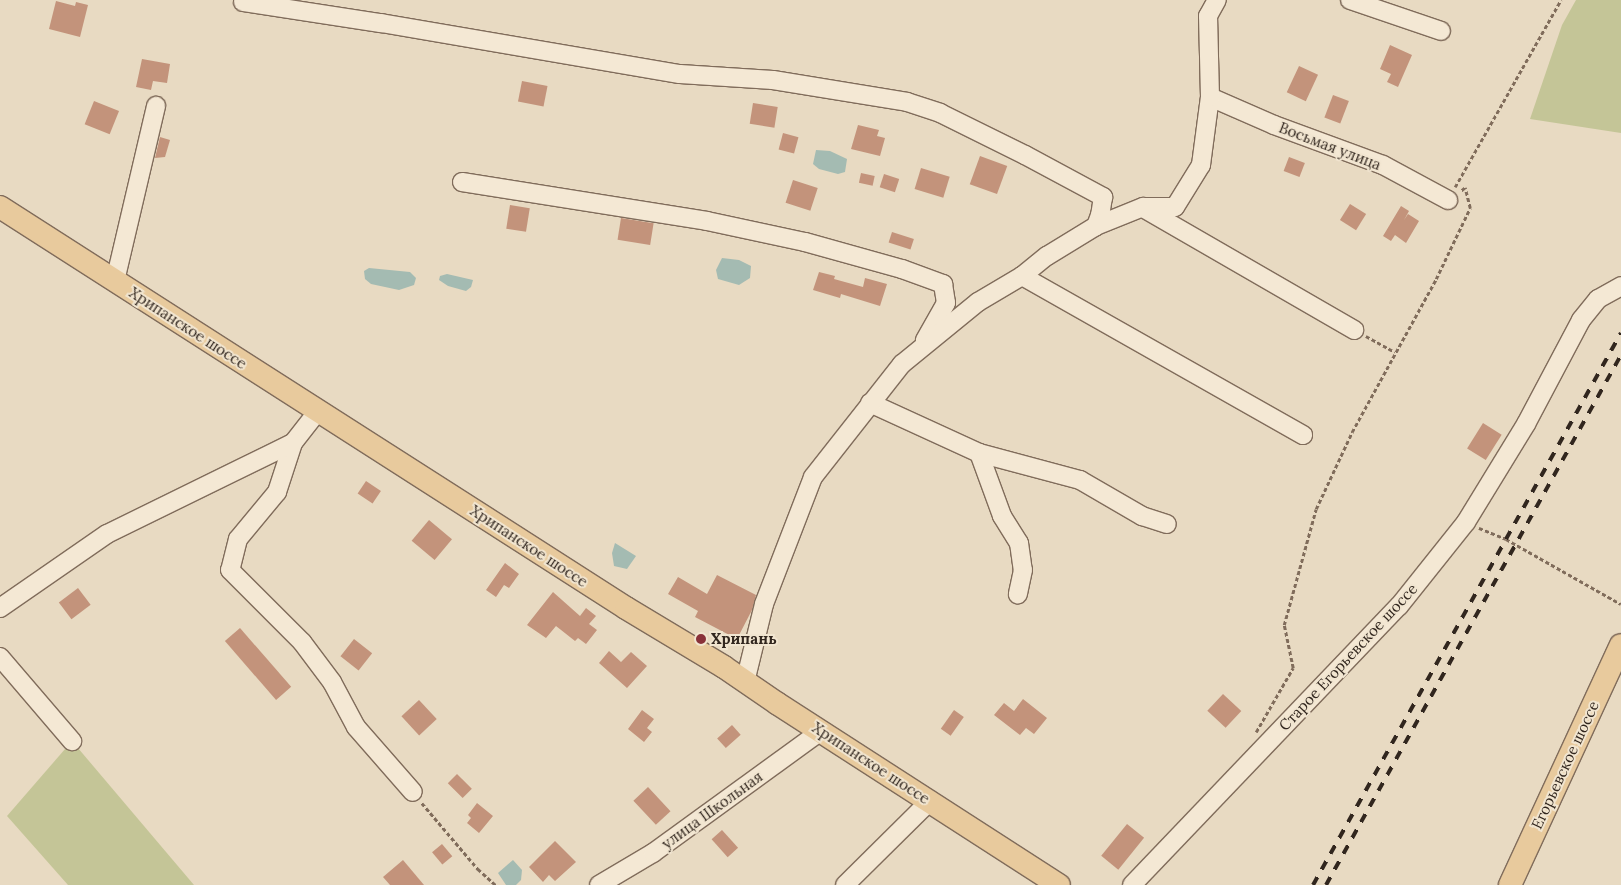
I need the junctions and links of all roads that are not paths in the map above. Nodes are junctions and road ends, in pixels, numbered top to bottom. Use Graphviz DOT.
graph roads {
  1 [pos="1216,0"];
  2 [pos="1350,0"];
  3 [pos="243,2"];
  4 [pos="1442,31"];
  5 [pos="1210,97"];
  6 [pos="156,106"];
  7 [pos="462,182"];
  8 [pos="1448,200"];
  9 [pos="0,207"];
  10 [pos="1143,208"];
  11 [pos="1096,226"];
  12 [pos="1022,276"];
  13 [pos="115,281"];
  14 [pos="1621,286"];
  15 [pos="1354,330"];
  16 [pos="919,349"];
  17 [pos="870,402"];
  18 [pos="318,411"];
  19 [pos="1303,435"];
  20 [pos="293,443"];
  21 [pos="979,453"];
  22 [pos="1166,524"];
  23 [pos="1018,594"];
  24 [pos="0,608"];
  25 [pos="1621,645"];
  26 [pos="0,657"];
  27 [pos="745,682"];
  28 [pos="821,731"];
  29 [pos="72,741"];
  30 [pos="413,792"];
  31 [pos="930,801"];
  32 [pos="598,885"];
  33 [pos="845,885"];
  34 [pos="1059,885"];
  35 [pos="1132,885"];
  36 [pos="1510,885"];
  1 -- 5 [label="street"];
  2 -- 4 [label="street"];
  3 -- 11 [label="street"];
  5 -- 8 [label="street, Восьмая улица"];
  5 -- 10 [label="street"];
  6 -- 13 [label="street"];
  7 -- 16 [label="street"];
  9 -- 13 [label="main road, Хрипанское шоссе"];
  10 -- 11 [label="street"];
  10 -- 15 [label="street"];
  11 -- 12 [label="street"];
  12 -- 16 [label="street"];
  12 -- 19 [label="street"];
  13 -- 18 [label="main road, Хрипанское шоссе"];
  14 -- 35 [label="street, Старое Егорьевское шоссе"];
  16 -- 17 [label="street"];
  17 -- 21 [label="street"];
  17 -- 27 [label="street"];
  18 -- 20 [label="street"];
  18 -- 27 [label="main road, Хрипанское шоссе"];
  20 -- 24 [label="street"];
  20 -- 30 [label="street"];
  21 -- 22 [label="street"];
  21 -- 23 [label="street"];
  25 -- 36 [label="main road, Егорьевское шоссе"];
  26 -- 29 [label="street"];
  27 -- 28 [label="main road, Хрипанское шоссе"];
  28 -- 31 [label="main road, Хрипанское шоссе"];
  28 -- 32 [label="street, улица Школьная"];
  31 -- 33 [label="street"];
  31 -- 34 [label="main road, Хрипанское шоссе"];
}
